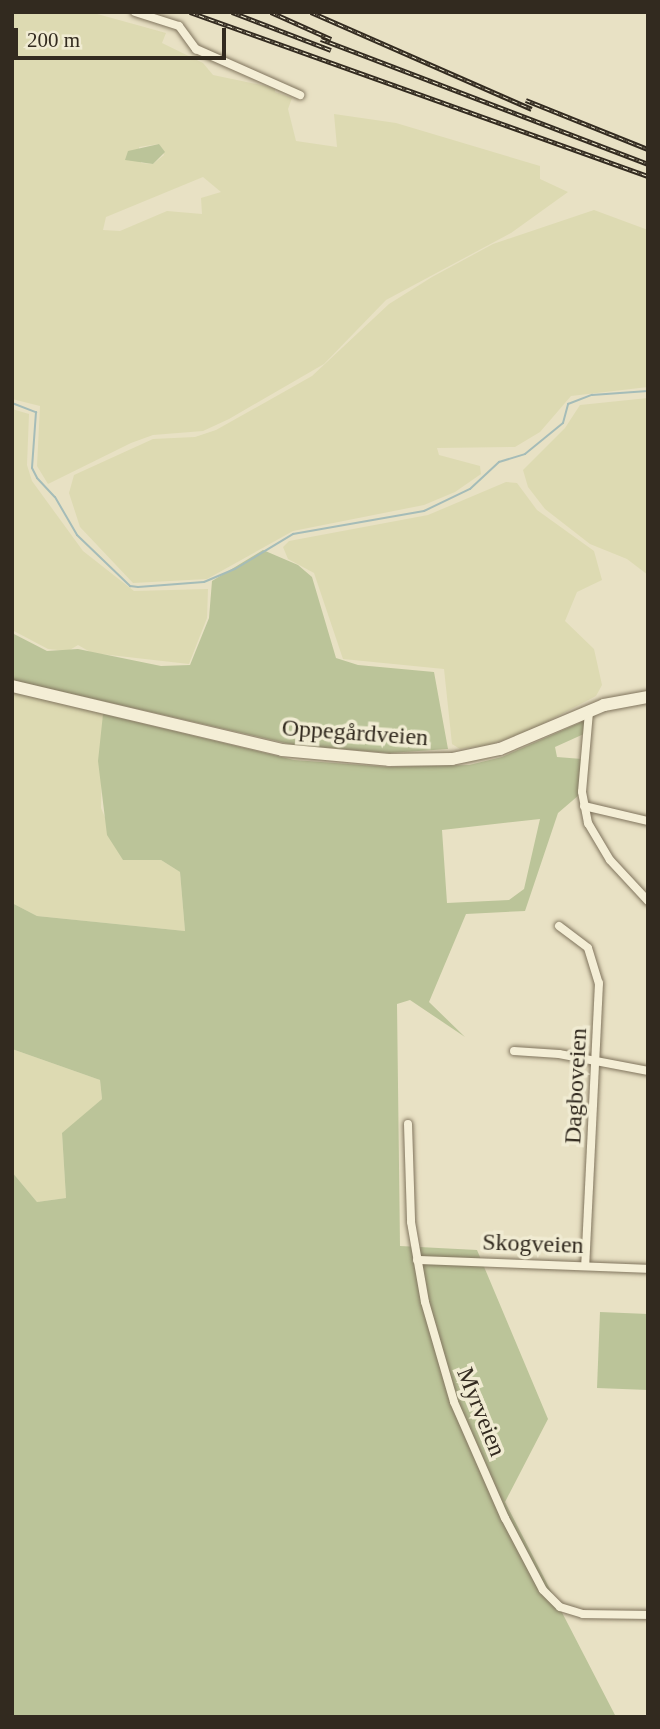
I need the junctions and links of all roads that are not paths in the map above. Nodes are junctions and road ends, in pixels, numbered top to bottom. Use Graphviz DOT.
graph roads {
  1 [pos="135,12"];
  2 [pos="300,95"];
  3 [pos="12,686"];
  4 [pos="648,697"];
  5 [pos="589,712"];
  6 [pos="584,806"];
  7 [pos="648,821"];
  8 [pos="648,901"];
  9 [pos="559,926"];
  10 [pos="514,1051"];
  11 [pos="597,1060"];
  12 [pos="648,1071"];
  13 [pos="408,1124"];
  14 [pos="417,1260"];
  15 [pos="585,1265"];
  16 [pos="648,1269"];
  17 [pos="648,1615"];
  1 -- 2 [label="street"];
  3 -- 5 [label="main road, Oppegårdveien"];
  4 -- 5 [label="main road, Oppegårdveien"];
  5 -- 6 [label="street"];
  6 -- 7 [label="street"];
  6 -- 8 [label="street"];
  9 -- 11 [label="street, Dagboveien"];
  10 -- 11 [label="street"];
  11 -- 12 [label="street"];
  11 -- 15 [label="street, Dagboveien"];
  13 -- 14 [label="street, Myrveien"];
  14 -- 15 [label="street, Skogveien"];
  14 -- 17 [label="street, Myrveien"];
  15 -- 16 [label="street, Skogveien"];
}
